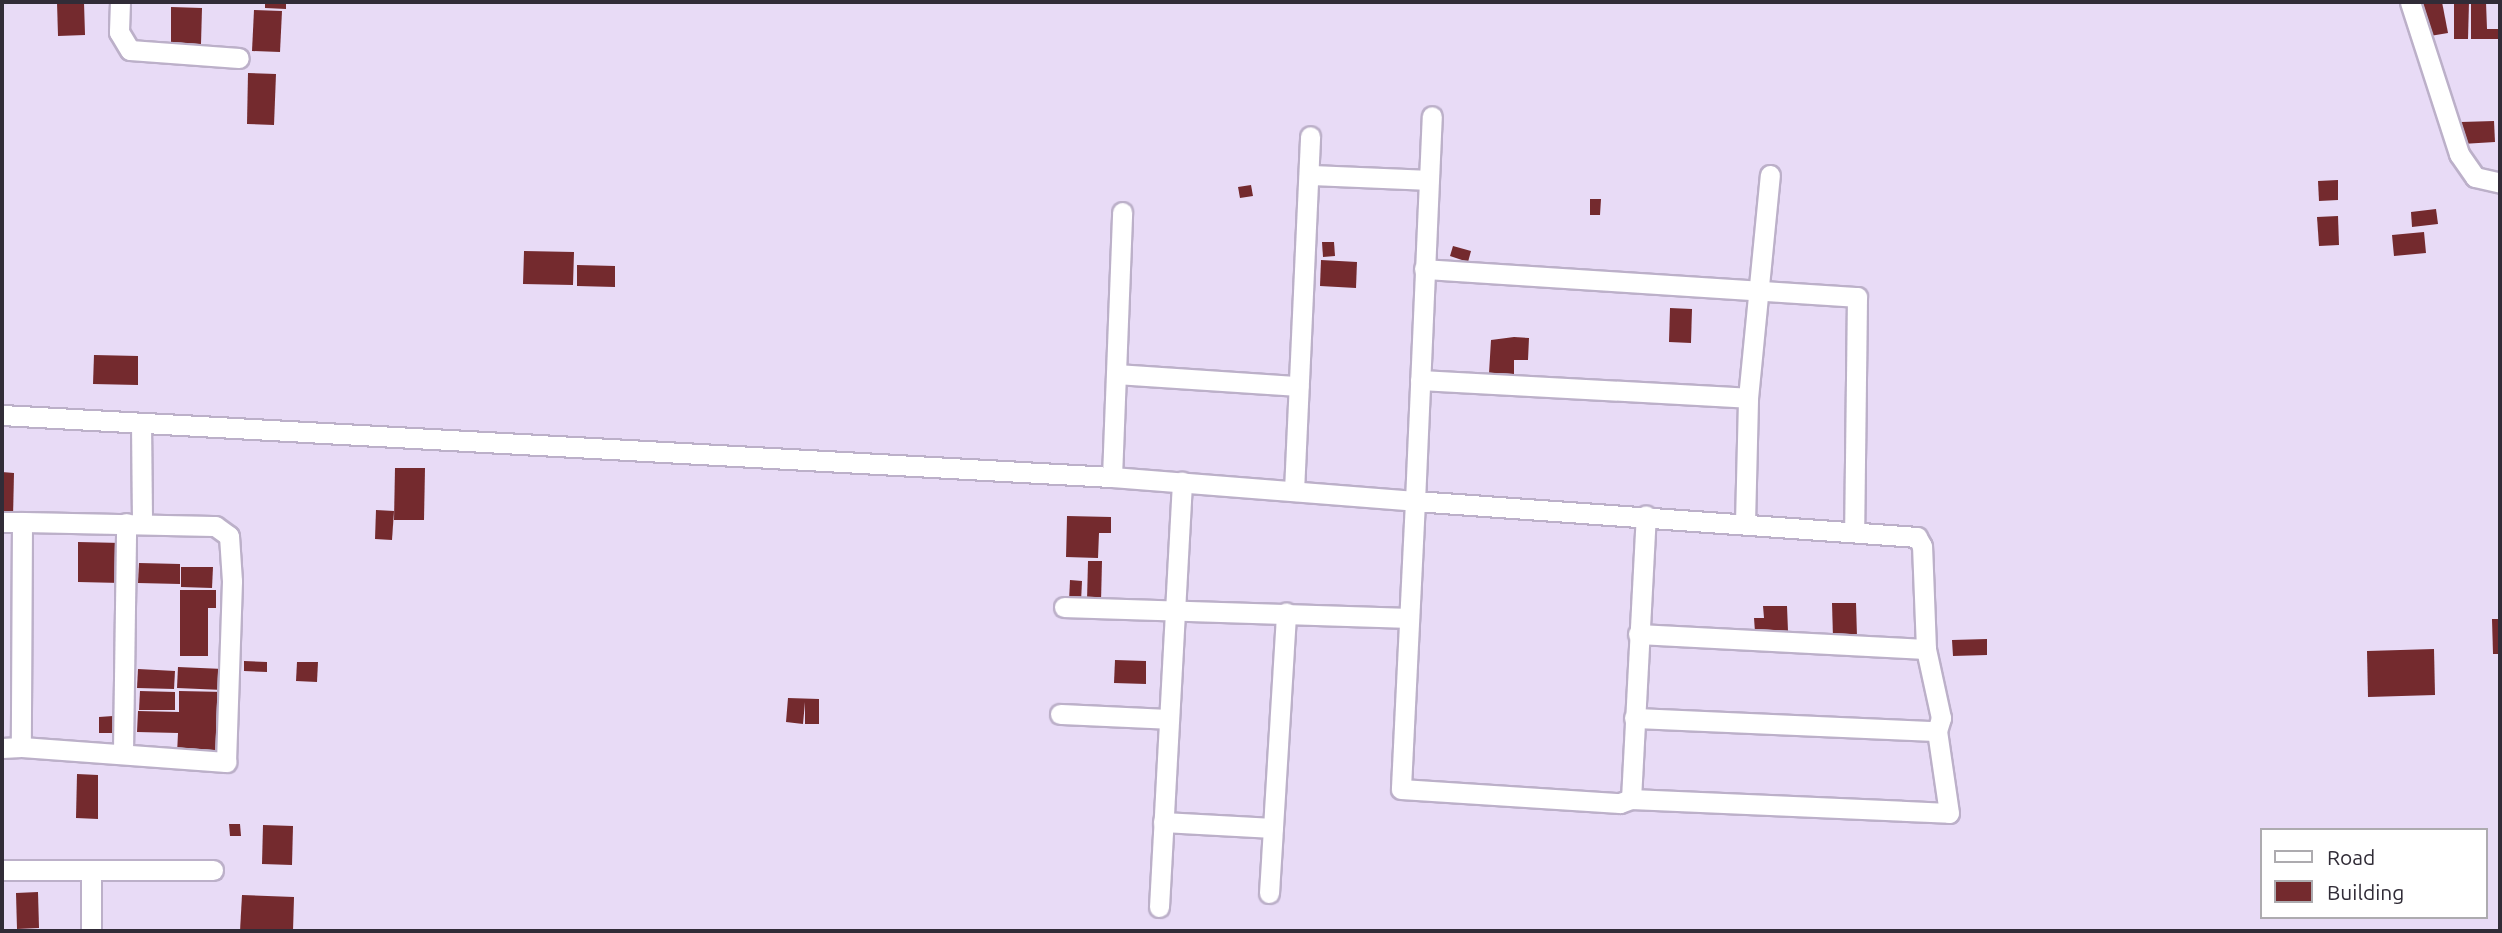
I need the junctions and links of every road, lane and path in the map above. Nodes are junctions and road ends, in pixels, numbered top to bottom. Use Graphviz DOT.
graph roads {
  1 [pos="120,2"];
  2 [pos="2410,2"];
  3 [pos="239,58"];
  4 [pos="1432,116"];
  5 [pos="1310,136"];
  6 [pos="1770,174"];
  7 [pos="1309,175"];
  8 [pos="1427,180"];
  9 [pos="2500,183"];
  10 [pos="1122,212"];
  11 [pos="1424,269"];
  12 [pos="1761,294"];
  13 [pos="1116,374"];
  14 [pos="1420,380"];
  15 [pos="1299,386"];
  16 [pos="1748,398"];
  17 [pos="2,415"];
  18 [pos="141,423"];
  19 [pos="1112,477"];
  20 [pos="1182,482"];
  21 [pos="1294,491"];
  22 [pos="1415,501"];
  23 [pos="1646,515"];
  24 [pos="2,522"];
  25 [pos="22,522"];
  26 [pos="134,523"];
  27 [pos="1745,523"];
  28 [pos="1854,530"];
  29 [pos="1064,607"];
  30 [pos="1176,610"];
  31 [pos="1286,613"];
  32 [pos="1409,618"];
  33 [pos="1638,634"];
  34 [pos="1926,649"];
  35 [pos="1060,714"];
  36 [pos="1634,718"];
  37 [pos="1169,719"];
  38 [pos="1937,731"];
  39 [pos="11,747"];
  40 [pos="123,751"];
  41 [pos="1631,799"];
  42 [pos="1163,822"];
  43 [pos="1273,828"];
  44 [pos="2,870"];
  45 [pos="91,870"];
  46 [pos="213,870"];
  47 [pos="1269,893"];
  48 [pos="1159,907"];
  49 [pos="91,931"];
  1 -- 3 [label="street"];
  2 -- 9 [label="street"];
  4 -- 8 [label="street"];
  5 -- 7 [label="street"];
  6 -- 12 [label="street"];
  7 -- 8 [label="street"];
  7 -- 15 [label="street"];
  8 -- 11 [label="street"];
  10 -- 13 [label="street"];
  11 -- 12 [label="street"];
  11 -- 14 [label="street"];
  12 -- 16 [label="street"];
  12 -- 28 [label="street"];
  13 -- 15 [label="street"];
  13 -- 19 [label="street"];
  14 -- 16 [label="street"];
  14 -- 22 [label="street"];
  15 -- 21 [label="street"];
  16 -- 27 [label="street"];
  17 -- 18 [label="street"];
  18 -- 19 [label="street"];
  18 -- 26 [label="street"];
  19 -- 20 [label="street"];
  20 -- 21 [label="street"];
  20 -- 30 [label="street"];
  21 -- 22 [label="street"];
  22 -- 23 [label="street"];
  22 -- 32 [label="street"];
  23 -- 27 [label="street"];
  23 -- 33 [label="street"];
  24 -- 25 [label="street"];
  25 -- 26 [label="street"];
  25 -- 39 [label="street"];
  26 -- 40 [label="street"];
  26 -- 40 [label="street"];
  27 -- 28 [label="street"];
  28 -- 34 [label="street"];
  29 -- 30 [label="street"];
  30 -- 31 [label="street"];
  30 -- 37 [label="street"];
  31 -- 32 [label="street"];
  31 -- 43 [label="street"];
  32 -- 41 [label="street"];
  33 -- 34 [label="street"];
  33 -- 36 [label="street"];
  34 -- 38 [label="street"];
  35 -- 37 [label="street"];
  36 -- 38 [label="street"];
  36 -- 41 [label="street"];
  37 -- 42 [label="street"];
  38 -- 41 [label="street"];
  39 -- 40 [label="street"];
  42 -- 43 [label="street"];
  42 -- 48 [label="street"];
  43 -- 47 [label="street"];
  44 -- 45 [label="street"];
  45 -- 46 [label="street"];
  45 -- 49 [label="street"];
}
